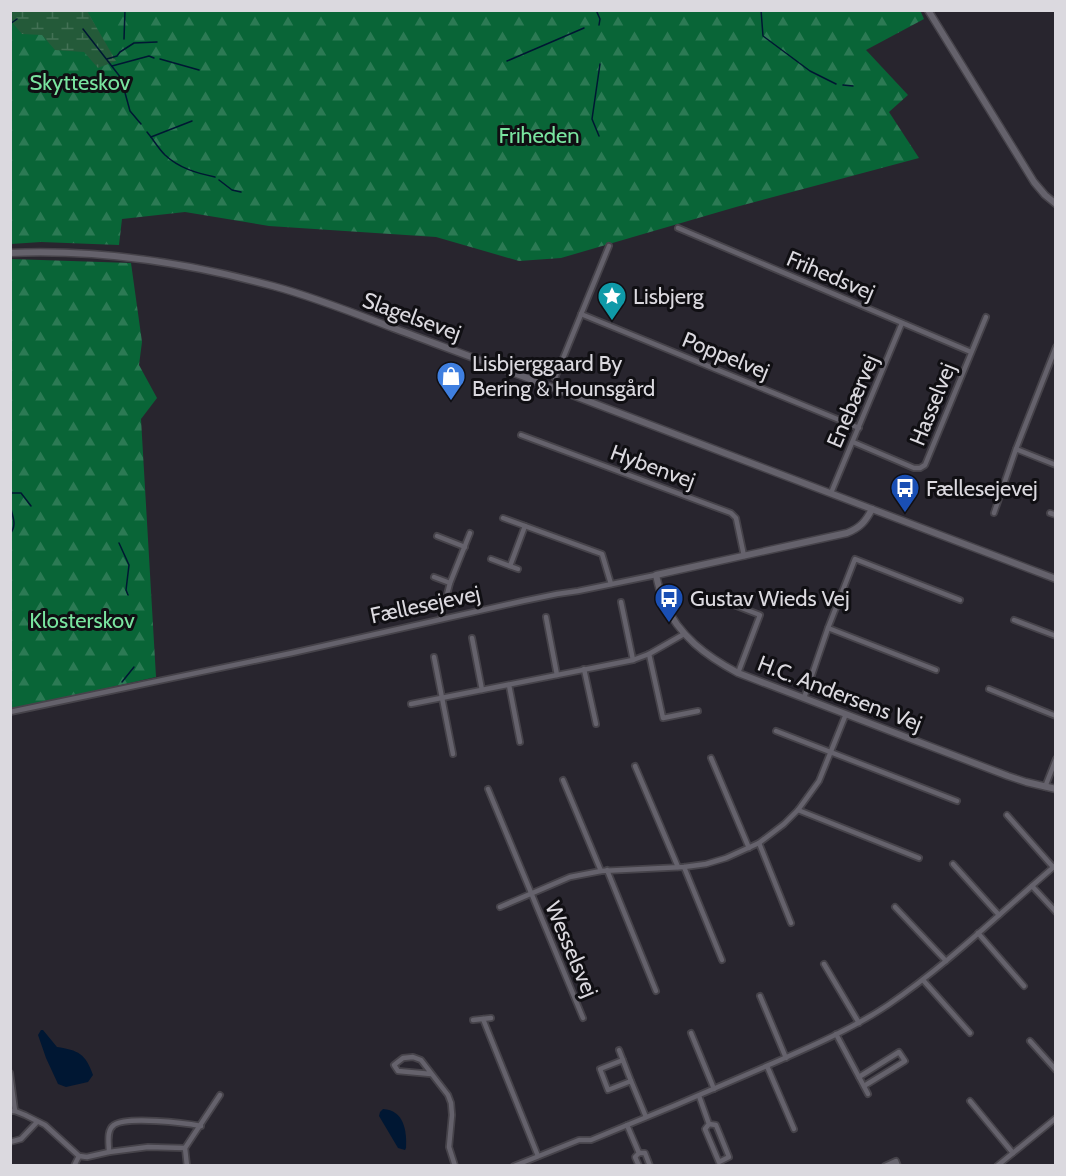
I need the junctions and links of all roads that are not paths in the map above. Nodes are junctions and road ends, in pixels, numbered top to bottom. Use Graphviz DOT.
graph roads {
  1 [pos="928,10"];
  2 [pos="1056,204"];
  3 [pos="678,228"];
  4 [pos="609,246"];
  5 [pos="10,253"];
  6 [pos="581,314"];
  7 [pos="986,317"];
  8 [pos="902,323"];
  9 [pos="1056,347"];
  10 [pos="971,352"];
  11 [pos="555,378"];
  12 [pos="859,428"];
  13 [pos="521,435"];
  14 [pos="853,442"];
  15 [pos="1016,449"];
  16 [pos="1056,465"];
  17 [pos="831,493"];
  18 [pos="872,509"];
  19 [pos="994,513"];
  20 [pos="503,518"];
  21 [pos="525,526"];
  22 [pos="471,533"];
  23 [pos="437,536"];
  24 [pos="465,547"];
  25 [pos="744,556"];
  26 [pos="491,559"];
  27 [pos="510,566"];
  28 [pos="518,569"];
  29 [pos="656,574"];
  30 [pos="434,577"];
  31 [pos="1056,579"];
  32 [pos="450,583"];
  33 [pos="610,584"];
  34 [pos="721,600"];
  35 [pos="960,600"];
  36 [pos="621,602"];
  37 [pos="546,617"];
  38 [pos="441,618"];
  39 [pos="1014,620"];
  40 [pos="828,628"];
  41 [pos="684,634"];
  42 [pos="1056,636"];
  43 [pos="472,638"];
  44 [pos="649,654"];
  45 [pos="434,657"];
  46 [pos="633,660"];
  47 [pos="584,669"];
  48 [pos="936,670"];
  49 [pos="738,673"];
  50 [pos="557,675"];
  51 [pos="509,685"];
  52 [pos="989,689"];
  53 [pos="482,690"];
  54 [pos="442,698"];
  55 [pos="804,698"];
  56 [pos="411,704"];
  57 [pos="698,711"];
  58 [pos="10,712"];
  59 [pos="846,714"];
  60 [pos="1056,716"];
  61 [pos="596,724"];
  62 [pos="776,731"];
  63 [pos="520,742"];
  64 [pos="831,753"];
  65 [pos="453,754"];
  66 [pos="711,758"];
  67 [pos="1056,759"];
  68 [pos="635,766"];
  69 [pos="563,780"];
  70 [pos="1046,787"];
  71 [pos="488,789"];
  72 [pos="1056,789"];
  73 [pos="957,801"];
  74 [pos="798,810"];
  75 [pos="1007,815"];
  76 [pos="759,843"];
  77 [pos="749,848"];
  78 [pos="919,858"];
  79 [pos="953,864"];
  80 [pos="1054,866"];
  81 [pos="681,867"];
  82 [pos="604,870"];
  83 [pos="1032,886"];
  84 [pos="531,894"];
  85 [pos="500,907"];
  86 [pos="895,907"];
  87 [pos="1056,912"];
  88 [pos="999,915"];
  89 [pos="791,923"];
  90 [pos="978,933"];
  91 [pos="722,960"];
  92 [pos="946,961"];
  93 [pos="824,964"];
  94 [pos="923,980"];
  95 [pos="1024,986"];
  96 [pos="656,991"];
  97 [pos="760,996"];
  98 [pos="483,1018"];
  99 [pos="491,1018"];
  100 [pos="582,1018"];
  101 [pos="473,1020"];
  102 [pos="859,1023"];
  103 [pos="691,1033"];
  104 [pos="970,1033"];
  105 [pos="836,1035"];
  106 [pos="1030,1041"];
  107 [pos="619,1050"];
  108 [pos="786,1058"];
  109 [pos="623,1060"];
  110 [pos="767,1066"];
  111 [pos="1056,1070"];
  112 [pos="10,1073"];
  113 [pos="431,1074"];
  114 [pos="859,1077"];
  115 [pos="631,1081"];
  116 [pos="864,1086"];
  117 [pos="714,1089"];
  118 [pos="868,1094"];
  119 [pos="220,1095"];
  120 [pos="699,1096"];
  121 [pos="970,1101"];
  122 [pos="13,1112"];
  123 [pos="646,1117"];
  124 [pos="1056,1118"];
  125 [pos="37,1122"];
  126 [pos="709,1124"];
  127 [pos="627,1125"];
  128 [pos="201,1126"];
  129 [pos="794,1129"];
  130 [pos="10,1142"];
  131 [pos="185,1148"];
  132 [pos="109,1152"];
  133 [pos="639,1153"];
  134 [pos="1013,1153"];
  135 [pos="79,1156"];
  136 [pos="538,1156"];
  137 [pos="74,1166"];
  138 [pos="187,1166"];
  139 [pos="455,1166"];
  140 [pos="514,1166"];
  141 [pos="639,1166"];
  142 [pos="650,1166"];
  143 [pos="885,1166"];
  144 [pos="898,1166"];
  145 [pos="997,1166"];
  1 -- 2 [label="street"];
  3 -- 8 [label="street, Frihedsvej"];
  4 -- 6 [label="street"];
  5 -- 17 [label="street, Slagelsevej"];
  6 -- 11 [label="street"];
  6 -- 12 [label="street, Poppelvej"];
  7 -- 10 [label="street, Hasselvej"];
  8 -- 10 [label="street, Frihedsvej"];
  8 -- 12 [label="street, Enebærvej"];
  9 -- 15 [label="street"];
  10 -- 14 [label="street, Hasselvej"];
  12 -- 14 [label="street, Enebærvej"];
  13 -- 25 [label="street, Hybenvej"];
  14 -- 17 [label="street, Enebærvej"];
  15 -- 16 [label="street"];
  15 -- 19 [label="street"];
  17 -- 18 [label="street, Slagelsevej"];
  18 -- 25 [label="street, Fællesejevej"];
  18 -- 31 [label="street, Slagelsevej"];
  20 -- 21 [label="street"];
  21 -- 27 [label="street"];
  21 -- 33 [label="street"];
  22 -- 24 [label="street"];
  23 -- 24 [label="street"];
  24 -- 32 [label="street"];
  25 -- 29 [label="street, Fællesejevej"];
  26 -- 27 [label="street"];
  27 -- 28 [label="street"];
  29 -- 33 [label="street, Fællesejevej"];
  29 -- 41 [label="street, H.C. Andersens Vej"];
  30 -- 32 [label="street"];
  32 -- 38 [label="street"];
  33 -- 38 [label="street, Fællesejevej"];
  34 -- 49 [label="street"];
  35 -- 40 [label="street"];
  36 -- 46 [label="street"];
  37 -- 50 [label="street"];
  38 -- 58 [label="street, Fællesejevej"];
  39 -- 42 [label="street"];
  40 -- 48 [label="street"];
  40 -- 55 [label="street"];
  41 -- 44 [label="street"];
  41 -- 49 [label="street, H.C. Andersens Vej"];
  43 -- 53 [label="street"];
  44 -- 46 [label="street"];
  44 -- 57 [label="street"];
  45 -- 54 [label="street"];
  46 -- 47 [label="street"];
  47 -- 50 [label="street"];
  47 -- 61 [label="street"];
  49 -- 55 [label="street, H.C. Andersens Vej"];
  50 -- 51 [label="street"];
  51 -- 53 [label="street"];
  51 -- 63 [label="street"];
  52 -- 60 [label="street"];
  53 -- 54 [label="street"];
  54 -- 56 [label="street"];
  54 -- 65 [label="street"];
  55 -- 59 [label="street, H.C. Andersens Vej"];
  59 -- 64 [label="street, Wesselsvej"];
  59 -- 70 [label="street, H.C. Andersens Vej"];
  62 -- 64 [label="street"];
  64 -- 73 [label="street"];
  64 -- 74 [label="street, Wesselsvej"];
  66 -- 77 [label="street"];
  67 -- 70 [label="street"];
  68 -- 81 [label="street"];
  69 -- 82 [label="street"];
  70 -- 72 [label="street, H.C. Andersens Vej"];
  71 -- 84 [label="street, Wesselsvej"];
  74 -- 76 [label="street, Wesselsvej"];
  74 -- 78 [label="street"];
  75 -- 80 [label="street"];
  76 -- 77 [label="street, Wesselsvej"];
  76 -- 89 [label="street"];
  77 -- 81 [label="street, Wesselsvej"];
  79 -- 88 [label="street"];
  80 -- 83 [label="street"];
  81 -- 82 [label="street, Wesselsvej"];
  81 -- 91 [label="street"];
  82 -- 84 [label="street, Wesselsvej"];
  82 -- 96 [label="street"];
  83 -- 87 [label="street"];
  83 -- 88 [label="street"];
  84 -- 85 [label="street, Wesselsvej"];
  84 -- 100 [label="street, Wesselsvej"];
  86 -- 92 [label="street"];
  88 -- 90 [label="street"];
  90 -- 92 [label="street"];
  90 -- 95 [label="street"];
  92 -- 94 [label="street"];
  93 -- 102 [label="street"];
  94 -- 102 [label="street"];
  94 -- 104 [label="street"];
  97 -- 108 [label="street"];
  98 -- 99 [label="street"];
  98 -- 101 [label="street"];
  98 -- 136 [label="street"];
  102 -- 105 [label="street"];
  103 -- 117 [label="street"];
  105 -- 108 [label="street"];
  105 -- 114 [label="street"];
  106 -- 111 [label="street"];
  107 -- 109 [label="street"];
  108 -- 110 [label="street"];
  109 -- 115 [label="street"];
  109 -- 115 [label="street"];
  110 -- 117 [label="street"];
  110 -- 129 [label="street"];
  112 -- 122 [label="street"];
  113 -- 113 [label="street"];
  113 -- 139 [label="street"];
  114 -- 116 [label="street"];
  114 -- 116 [label="street"];
  115 -- 123 [label="street"];
  116 -- 118 [label="street"];
  117 -- 120 [label="street"];
  119 -- 128 [label="street"];
  120 -- 123 [label="street"];
  120 -- 126 [label="street"];
  121 -- 134 [label="street"];
  122 -- 125 [label="street"];
  123 -- 127 [label="street"];
  124 -- 134 [label="street"];
  125 -- 130 [label="street"];
  125 -- 135 [label="street"];
  126 -- 126 [label="street"];
  127 -- 133 [label="street"];
  127 -- 136 [label="street"];
  128 -- 131 [label="street"];
  128 -- 132 [label="street"];
  131 -- 132 [label="street"];
  131 -- 138 [label="street"];
  132 -- 135 [label="street"];
  133 -- 141 [label="street"];
  133 -- 142 [label="street"];
  134 -- 145 [label="street"];
  135 -- 137 [label="street"];
  136 -- 140 [label="street"];
  143 -- 144 [label="street"];
}
